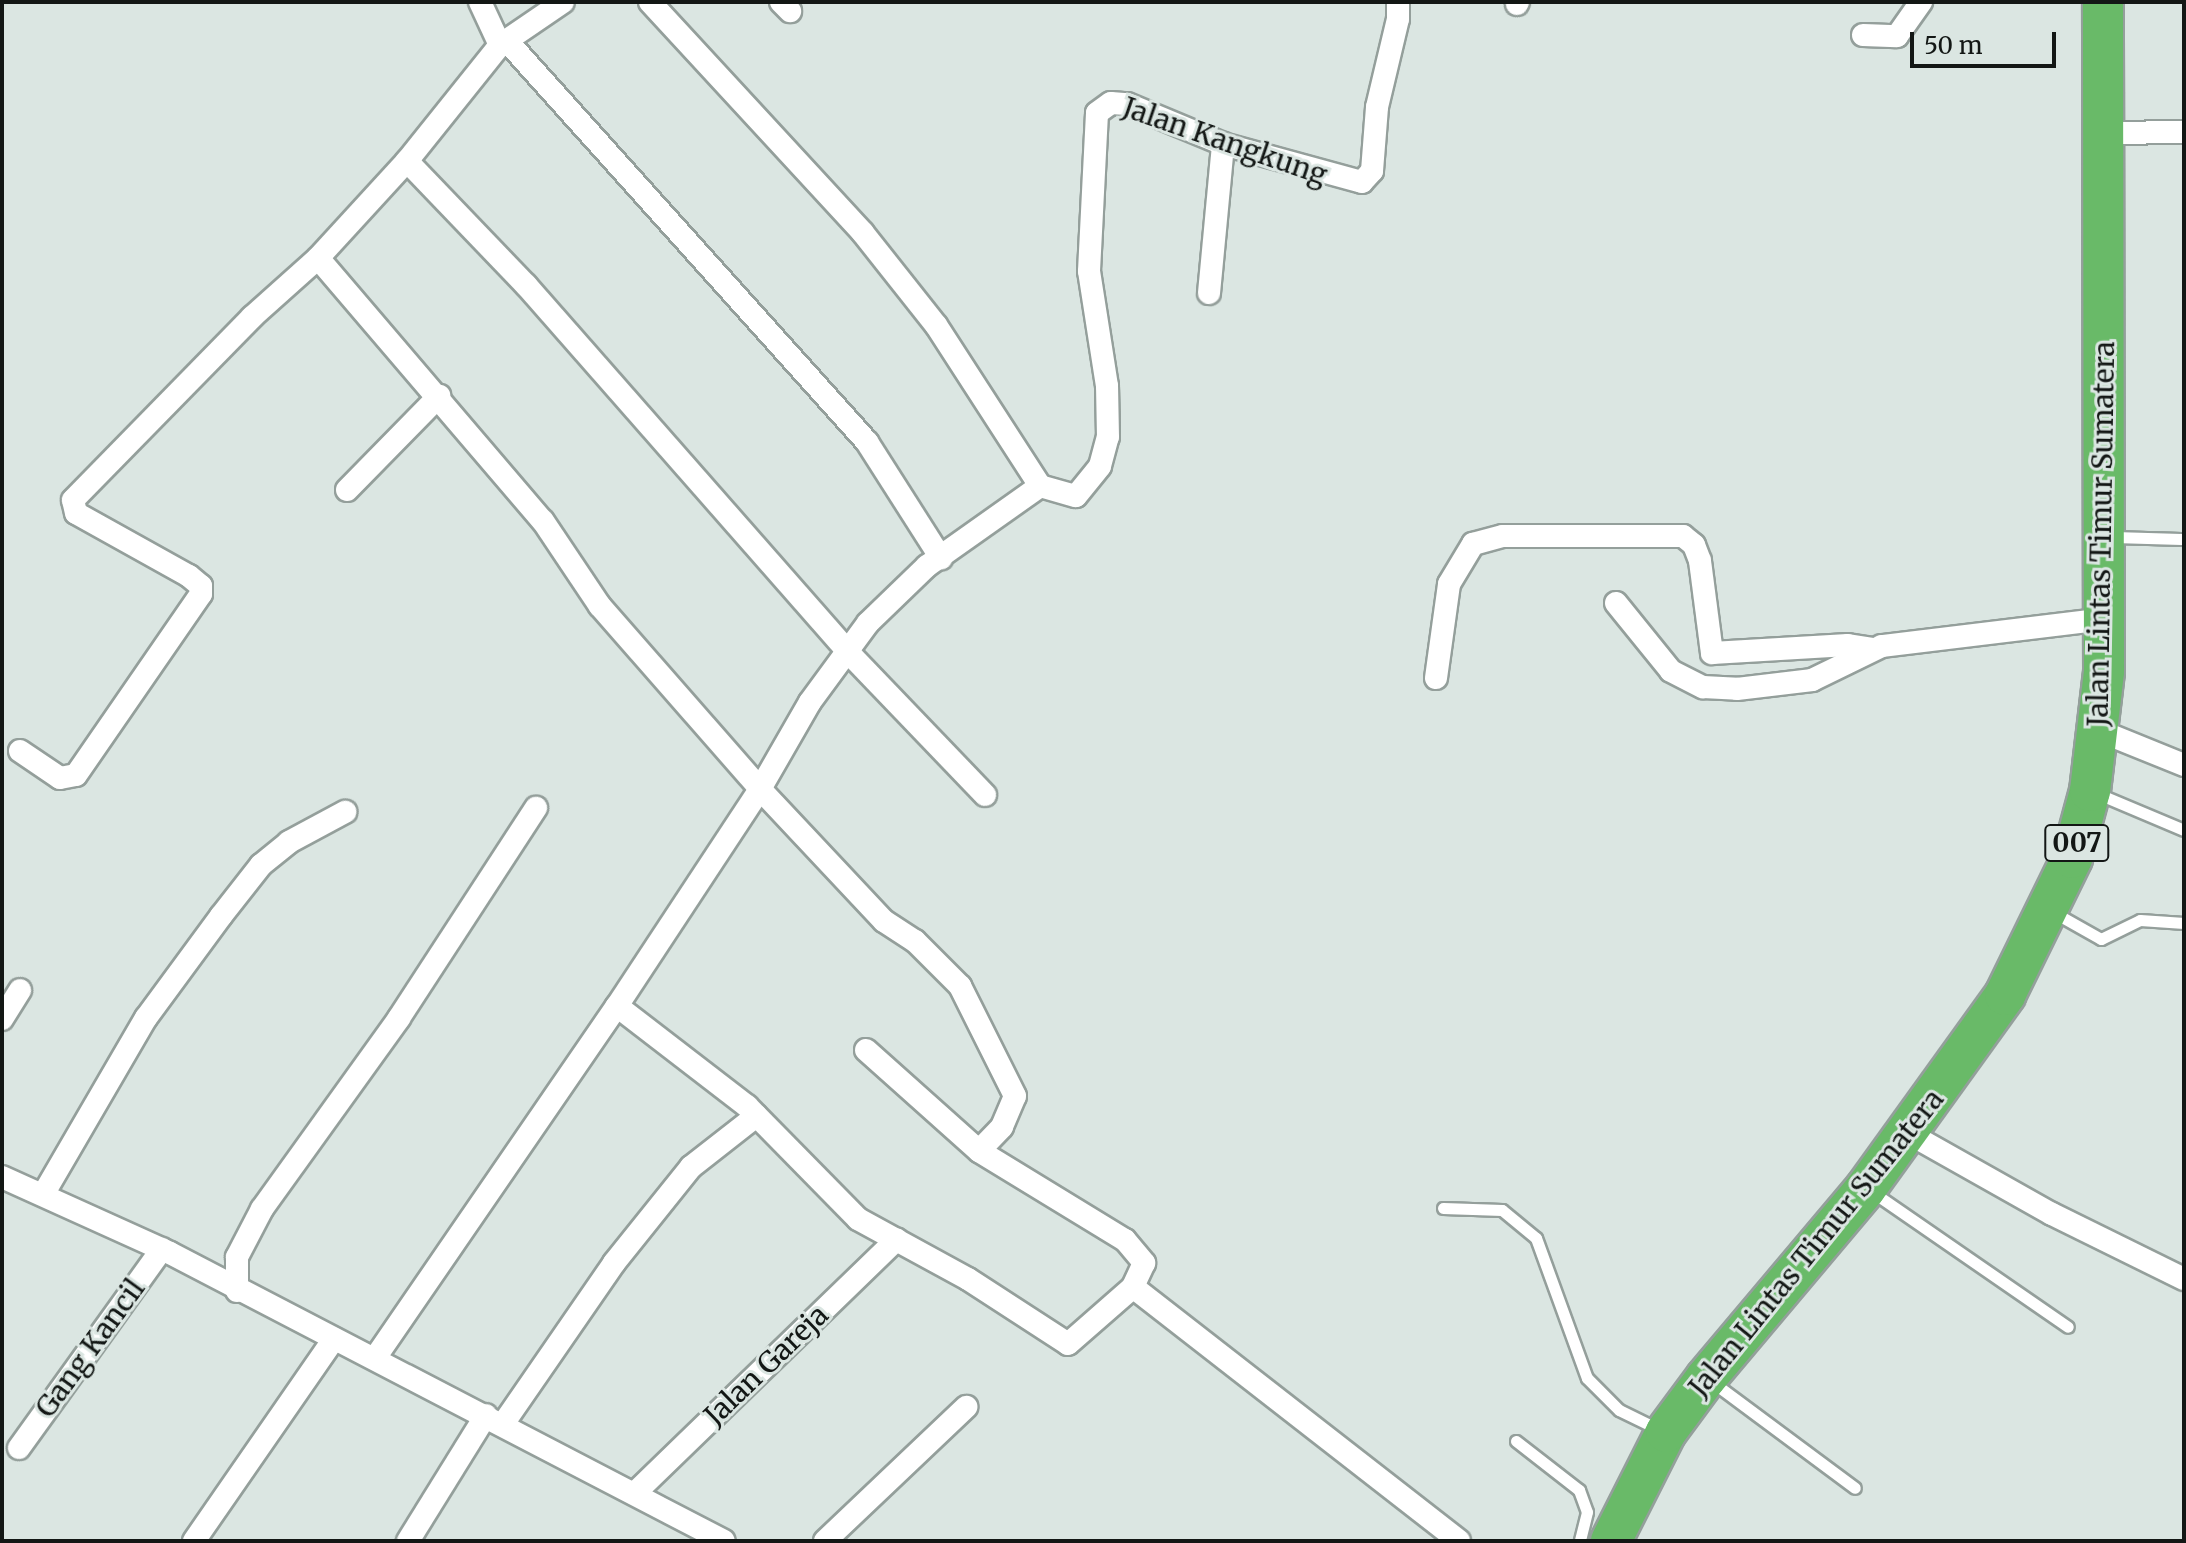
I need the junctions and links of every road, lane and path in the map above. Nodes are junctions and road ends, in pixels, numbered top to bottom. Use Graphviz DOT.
graph roads {
  1 [pos="480,2"];
  2 [pos="563,2"];
  3 [pos="650,2"];
  4 [pos="1398,2"];
  5 [pos="1921,2"];
  6 [pos="2103,2"];
  7 [pos="1863,35"];
  8 [pos="503,43"];
  9 [pos="2184,132"];
  10 [pos="2106,133"];
  11 [pos="1223,144"];
  12 [pos="407,161"];
  13 [pos="318,258"];
  14 [pos="1209,293"];
  15 [pos="439,396"];
  16 [pos="1040,486"];
  17 [pos="347,490"];
  18 [pos="2102,537"];
  19 [pos="2184,539"];
  20 [pos="941,558"];
  21 [pos="1616,603"];
  22 [pos="2105,619"];
  23 [pos="1874,649"];
  24 [pos="848,652"];
  25 [pos="1436,678"];
  26 [pos="2100,731"];
  27 [pos="20,751"];
  28 [pos="2184,765"];
  29 [pos="760,789"];
  30 [pos="2090,791"];
  31 [pos="985,795"];
  32 [pos="536,808"];
  33 [pos="345,812"];
  34 [pos="2184,830"];
  35 [pos="2049,909"];
  36 [pos="2184,923"];
  37 [pos="20,990"];
  38 [pos="617,1006"];
  39 [pos="2,1019"];
  40 [pos="866,1050"];
  41 [pos="756,1116"];
  42 [pos="1908,1133"];
  43 [pos="979,1151"];
  44 [pos="2,1177"];
  45 [pos="1866,1188"];
  46 [pos="44,1193"];
  47 [pos="1443,1208"];
  48 [pos="897,1239"];
  49 [pos="162,1249"];
  50 [pos="2184,1279"];
  51 [pos="1133,1287"];
  52 [pos="237,1291"];
  53 [pos="2068,1327"];
  54 [pos="334,1339"];
  55 [pos="375,1358"];
  56 [pos="1706,1378"];
  57 [pos="966,1407"];
  58 [pos="495,1420"];
  59 [pos="1666,1432"];
  60 [pos="1516,1441"];
  61 [pos="19,1448"];
  62 [pos="1855,1488"];
  63 [pos="636,1492"];
  64 [pos="194,1541"];
  65 [pos="408,1541"];
  66 [pos="724,1541"];
  67 [pos="825,1541"];
  68 [pos="1459,1541"];
  69 [pos="1580,1541"];
  70 [pos="1611,1541"];
  1 -- 8 [label="street"];
  2 -- 8 [label="street"];
  3 -- 16 [label="street"];
  4 -- 11 [label="street, Jalan Kangkung"];
  5 -- 7 [label="street"];
  6 -- 10 [label="highway, Jalan Lintas Timur Sumatera / 007"];
  8 -- 12 [label="street"];
  8 -- 20 [label="street"];
  9 -- 10 [label="street"];
  10 -- 18 [label="highway, Jalan Lintas Timur Sumatera / 007"];
  11 -- 14 [label="street"];
  11 -- 16 [label="street, Jalan Kangkung"];
  12 -- 13 [label="street"];
  12 -- 24 [label="street"];
  13 -- 15 [label="street"];
  13 -- 27 [label="street"];
  15 -- 17 [label="street"];
  15 -- 29 [label="street"];
  16 -- 20 [label="street"];
  18 -- 19 [label="lane"];
  18 -- 22 [label="highway, Jalan Lintas Timur Sumatera / 007"];
  20 -- 24 [label="street"];
  21 -- 23 [label="street"];
  22 -- 23 [label="street"];
  22 -- 26 [label="highway, Jalan Lintas Timur Sumatera / 007"];
  23 -- 25 [label="street"];
  24 -- 29 [label="street"];
  24 -- 31 [label="street"];
  26 -- 28 [label="street"];
  26 -- 30 [label="highway, Jalan Lintas Timur Sumatera / 007"];
  29 -- 38 [label="street"];
  29 -- 43 [label="street"];
  30 -- 34 [label="lane"];
  30 -- 35 [label="highway, Jalan Lintas Timur Sumatera / 007"];
  32 -- 52 [label="street"];
  33 -- 46 [label="street"];
  35 -- 36 [label="lane"];
  35 -- 42 [label="highway, Jalan Lintas Timur Sumatera / 007"];
  37 -- 39 [label="street"];
  38 -- 41 [label="street"];
  38 -- 55 [label="street"];
  40 -- 43 [label="street"];
  41 -- 48 [label="street"];
  41 -- 58 [label="street"];
  42 -- 45 [label="highway, Jalan Lintas Timur Sumatera / 007"];
  42 -- 50 [label="street"];
  43 -- 51 [label="street"];
  44 -- 46 [label="street"];
  45 -- 53 [label="lane"];
  45 -- 56 [label="highway, Jalan Lintas Timur Sumatera / 007"];
  46 -- 49 [label="street"];
  47 -- 59 [label="lane"];
  48 -- 51 [label="street"];
  48 -- 63 [label="street, Jalan Gareja"];
  49 -- 52 [label="street"];
  49 -- 61 [label="street, Gang Kancil"];
  51 -- 68 [label="street"];
  52 -- 54 [label="street"];
  54 -- 55 [label="street"];
  54 -- 64 [label="street"];
  55 -- 58 [label="street"];
  56 -- 59 [label="highway, Jalan Lintas Timur Sumatera / 007"];
  56 -- 62 [label="lane"];
  57 -- 67 [label="street"];
  58 -- 63 [label="street"];
  58 -- 65 [label="street"];
  59 -- 70 [label="highway, Jalan Lintas Timur Sumatera / 007"];
  60 -- 69 [label="lane"];
  63 -- 66 [label="street"];
}
